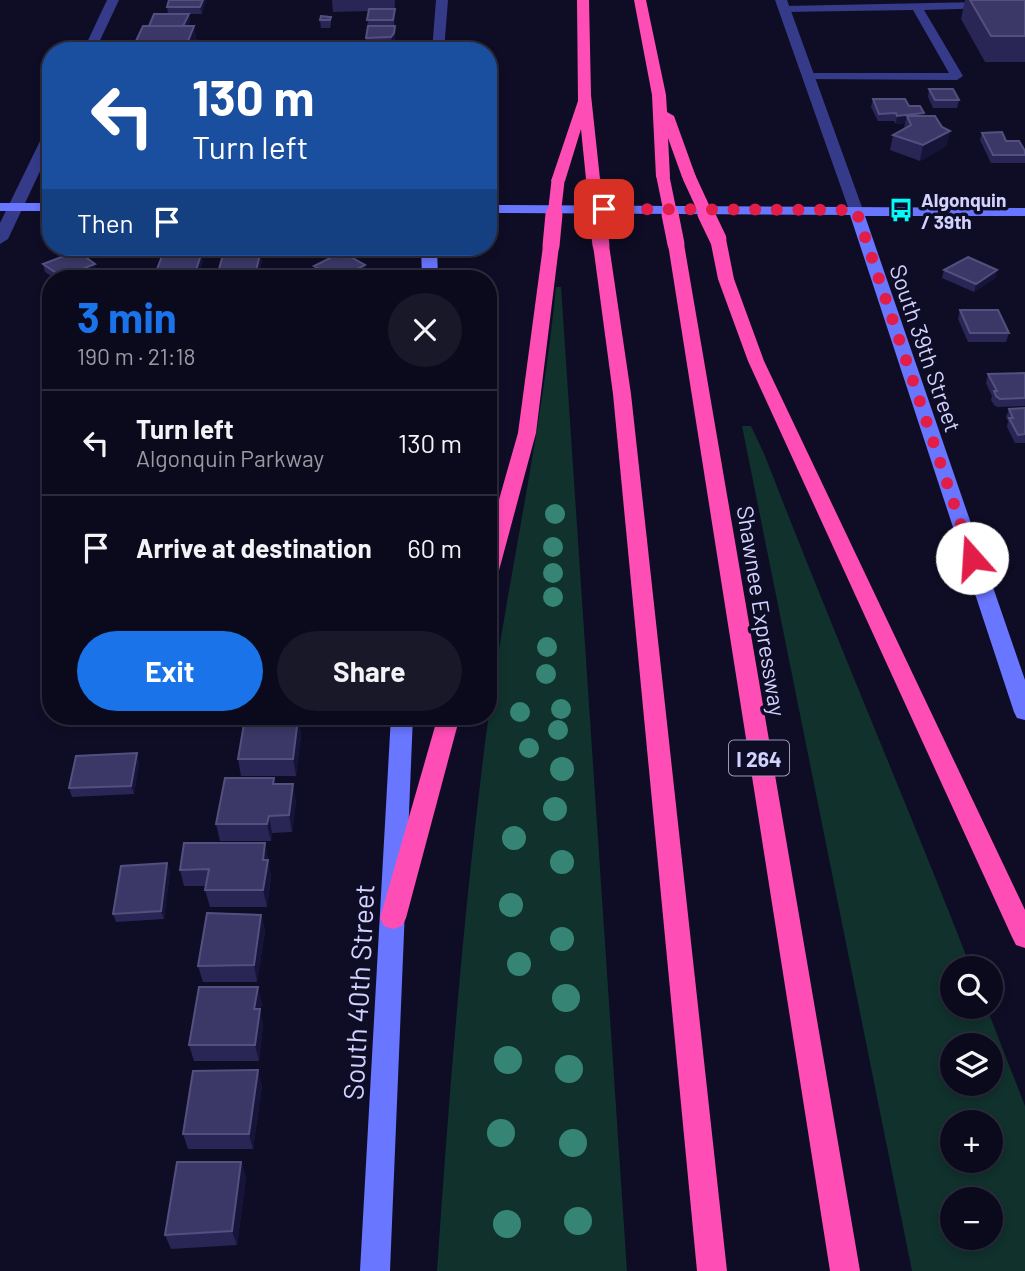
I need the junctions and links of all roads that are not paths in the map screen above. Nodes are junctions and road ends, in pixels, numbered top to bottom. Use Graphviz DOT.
graph roads {
  1 [pos="113,0"];
  2 [pos="442,0"];
  3 [pos="583,0"];
  4 [pos="640,0"];
  5 [pos="783,4"];
  6 [pos="1025,4"];
  7 [pos="917,7"];
  8 [pos="93,42"];
  9 [pos="440,42"];
  10 [pos="808,76"];
  11 [pos="659,94"];
  12 [pos="584,96"];
  13 [pos="42,148"];
  14 [pos="8,207"];
  15 [pos="42,207"];
  16 [pos="497,209"];
  17 [pos="856,210"];
  18 [pos="1025,212"];
  19 [pos="0,239"];
  20 [pos="497,541"];
  21 [pos="1025,712"];
  22 [pos="402,725"];
  23 [pos="447,725"];
  24 [pos="393,918"];
  25 [pos="1025,937"];
  26 [pos="375,1271"];
  27 [pos="712,1271"];
  28 [pos="845,1271"];
  1 -- 8 [label="street"];
  2 -- 9 [label="street"];
  3 -- 12 [label="highway"];
  4 -- 11 [label="highway, Shawnee Expressway / I 264"];
  5 -- 7 [label="lane"];
  5 -- 10 [label="street, South 39th Street"];
  6 -- 7 [label="lane"];
  7 -- 10 [label="lane"];
  10 -- 17 [label="street, South 39th Street"];
  11 -- 25 [label="highway, bridge"];
  11 -- 28 [label="highway, Shawnee Expressway / I 264, bridge"];
  12 -- 20 [label="highway, bridge"];
  12 -- 27 [label="highway, bridge"];
  13 -- 14 [label="street"];
  14 -- 15 [label="main road"];
  14 -- 19 [label="street"];
  16 -- 17 [label="main road"];
  17 -- 18 [label="main road"];
  17 -- 21 [label="main road, South 39th Street"];
  22 -- 24 [label="main road, South 40th Street"];
  23 -- 24 [label="highway"];
  24 -- 26 [label="main road, South 40th Street"];
}
